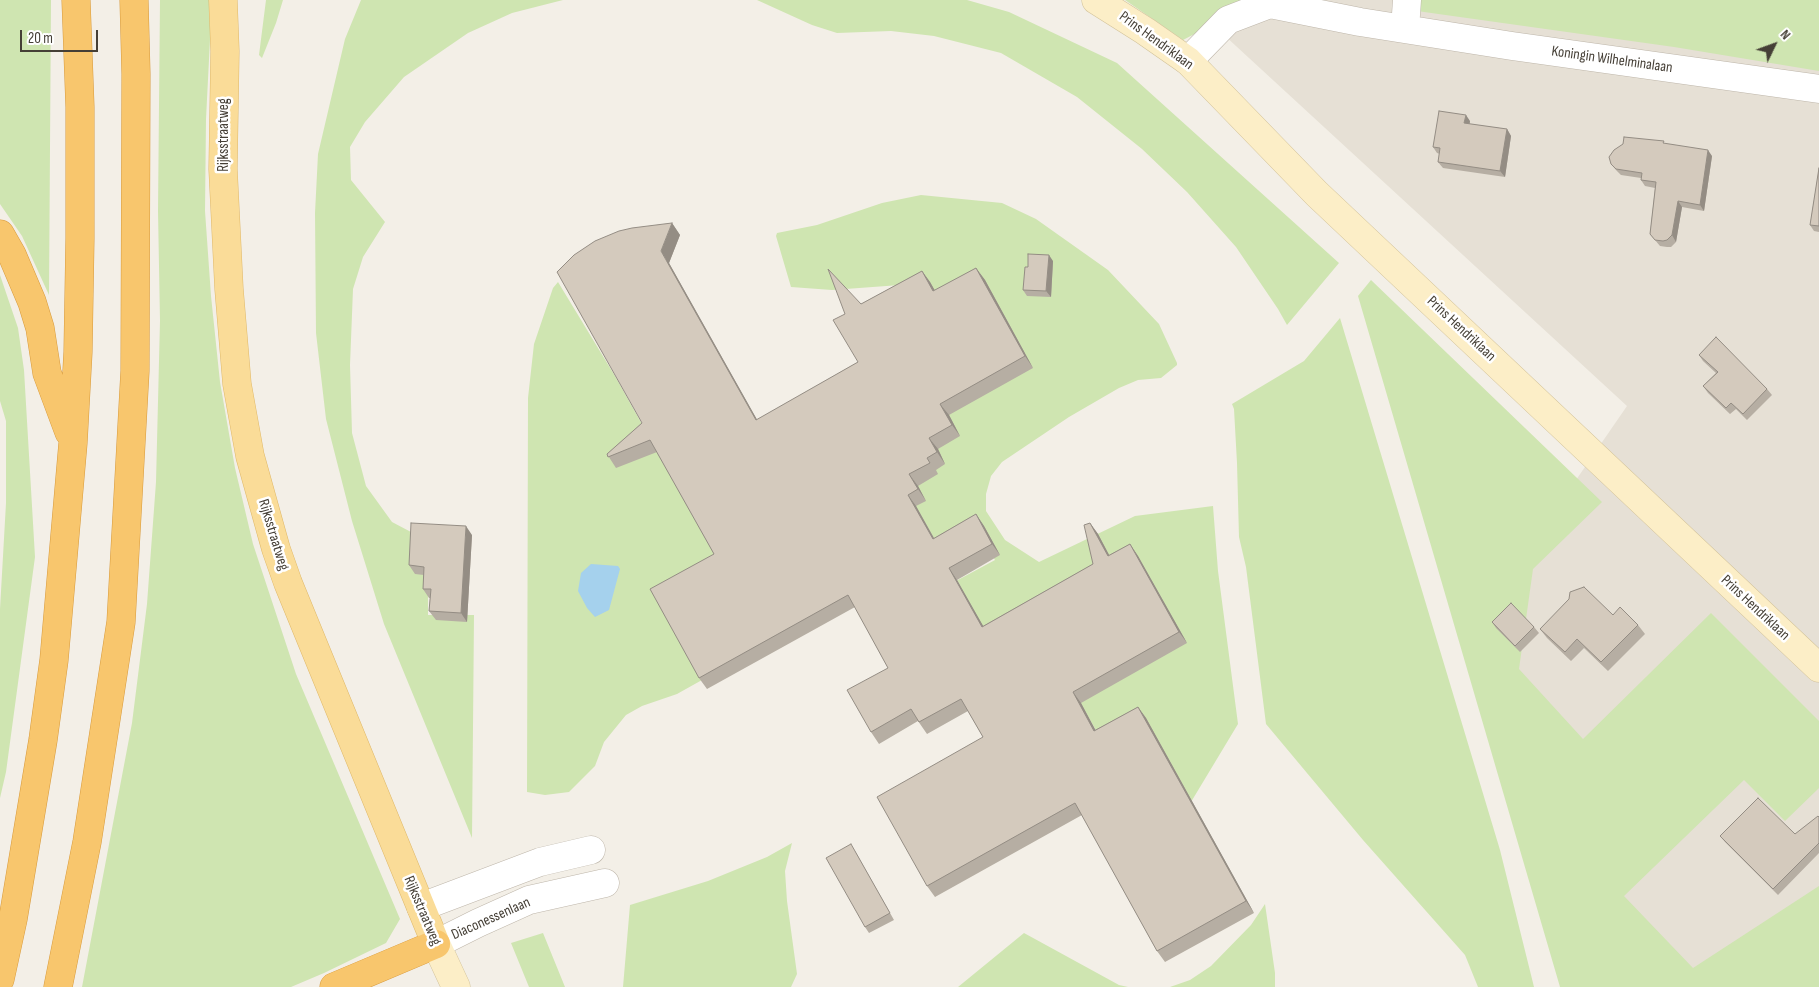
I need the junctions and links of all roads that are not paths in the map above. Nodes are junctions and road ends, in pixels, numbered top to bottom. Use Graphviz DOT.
graph roads {
  1 [pos="76,0"];
  2 [pos="134,0"];
  3 [pos="223,0"];
  4 [pos="243,0"];
  5 [pos="1096,0"];
  6 [pos="1407,0"];
  7 [pos="1276,2"];
  8 [pos="1405,29"];
  9 [pos="225,51"];
  10 [pos="1188,61"];
  11 [pos="1819,89"];
  12 [pos="0,234"];
  13 [pos="73,443"];
  14 [pos="1819,668"];
  15 [pos="591,850"];
  16 [pos="605,883"];
  17 [pos="421,907"];
  18 [pos="436,944"];
  19 [pos="0,979"];
  20 [pos="58,987"];
  21 [pos="334,987"];
  22 [pos="456,987"];
  1 -- 13 [label="highway"];
  2 -- 20 [label="highway"];
  3 -- 9 [label="main road, Rijksstraatweg"];
  4 -- 9 [label="main road, Rijksstraatweg"];
  5 -- 10 [label="main road, Prins Hendriklaan"];
  6 -- 8 [label="street"];
  7 -- 8 [label="street, Koningin Wilhelminalaan"];
  7 -- 10 [label="street, Koningin Wilhelminalaan"];
  8 -- 11 [label="street, Koningin Wilhelminalaan"];
  9 -- 17 [label="main road, Rijksstraatweg"];
  10 -- 14 [label="main road, Prins Hendriklaan"];
  12 -- 13 [label="highway"];
  13 -- 19 [label="highway"];
  15 -- 17 [label="street"];
  16 -- 18 [label="street, Diaconessenlaan"];
  17 -- 18 [label="main road, Rijksstraatweg"];
  18 -- 21 [label="highway"];
  18 -- 22 [label="main road, Rijksstraatweg"];
}
